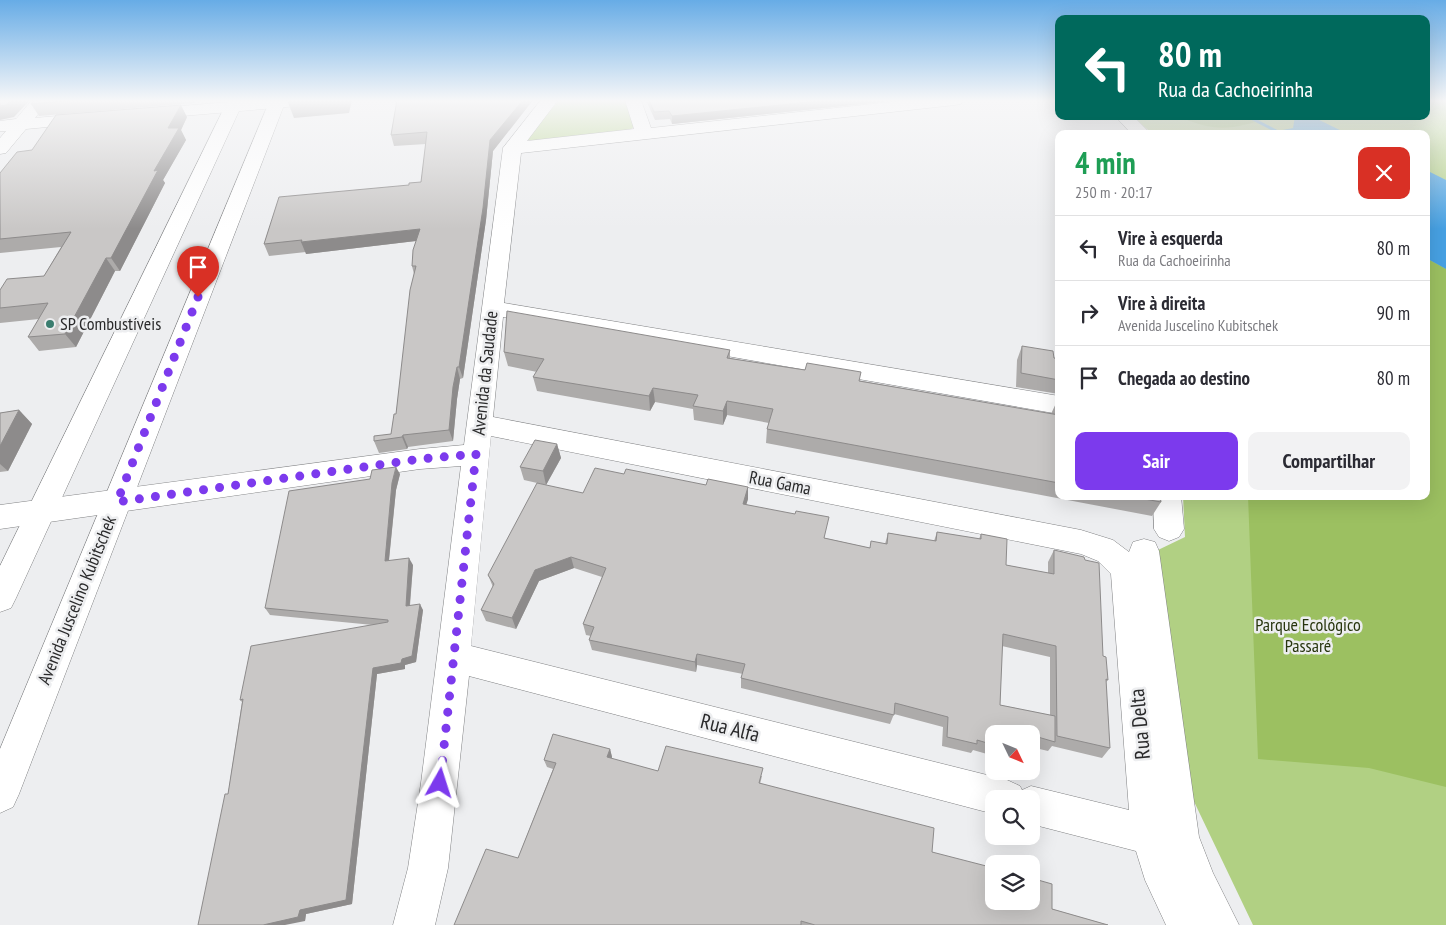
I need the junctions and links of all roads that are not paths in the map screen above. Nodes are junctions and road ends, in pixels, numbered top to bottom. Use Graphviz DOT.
graph roads {
  1 [pos="215,143"];
  2 [pos="261,143"];
  3 [pos="516,143"];
  4 [pos="561,143"];
  5 [pos="512,148"];
  6 [pos="492,308"];
  7 [pos="1055,404"];
  8 [pos="479,424"];
  9 [pos="476,454"];
  10 [pos="1166,500"];
  11 [pos="117,502"];
  12 [pos="41,510"];
  13 [pos="0,517"];
  14 [pos="1081,542"];
  15 [pos="0,598"];
  16 [pos="452,657"];
  17 [pos="985,793"];
  18 [pos="0,794"];
  19 [pos="1040,807"];
  20 [pos="1150,835"];
  21 [pos="414,925"];
  22 [pos="1187,925"];
  23 [pos="1218,925"];
  1 -- 12 [label="street"];
  2 -- 11 [label="street, Avenida Juscelino Kubitschek"];
  3 -- 5 [label="street"];
  4 -- 5 [label="street"];
  5 -- 6 [label="street, Avenida da Saudade"];
  6 -- 7 [label="street"];
  6 -- 8 [label="street, Avenida da Saudade"];
  8 -- 9 [label="street, Avenida da Saudade"];
  8 -- 14 [label="street, Rua Gama"];
  9 -- 11 [label="street"];
  9 -- 16 [label="street, Avenida da Saudade"];
  10 -- 23 [label="street"];
  11 -- 12 [label="street"];
  11 -- 18 [label="street, Avenida Juscelino Kubitschek"];
  12 -- 13 [label="street"];
  12 -- 15 [label="street"];
  14 -- 20 [label="street, Rua Delta"];
  16 -- 17 [label="street, Rua Alfa"];
  16 -- 21 [label="street, Avenida da Saudade"];
  19 -- 20 [label="street"];
  20 -- 22 [label="street, Rua Delta"];
}
